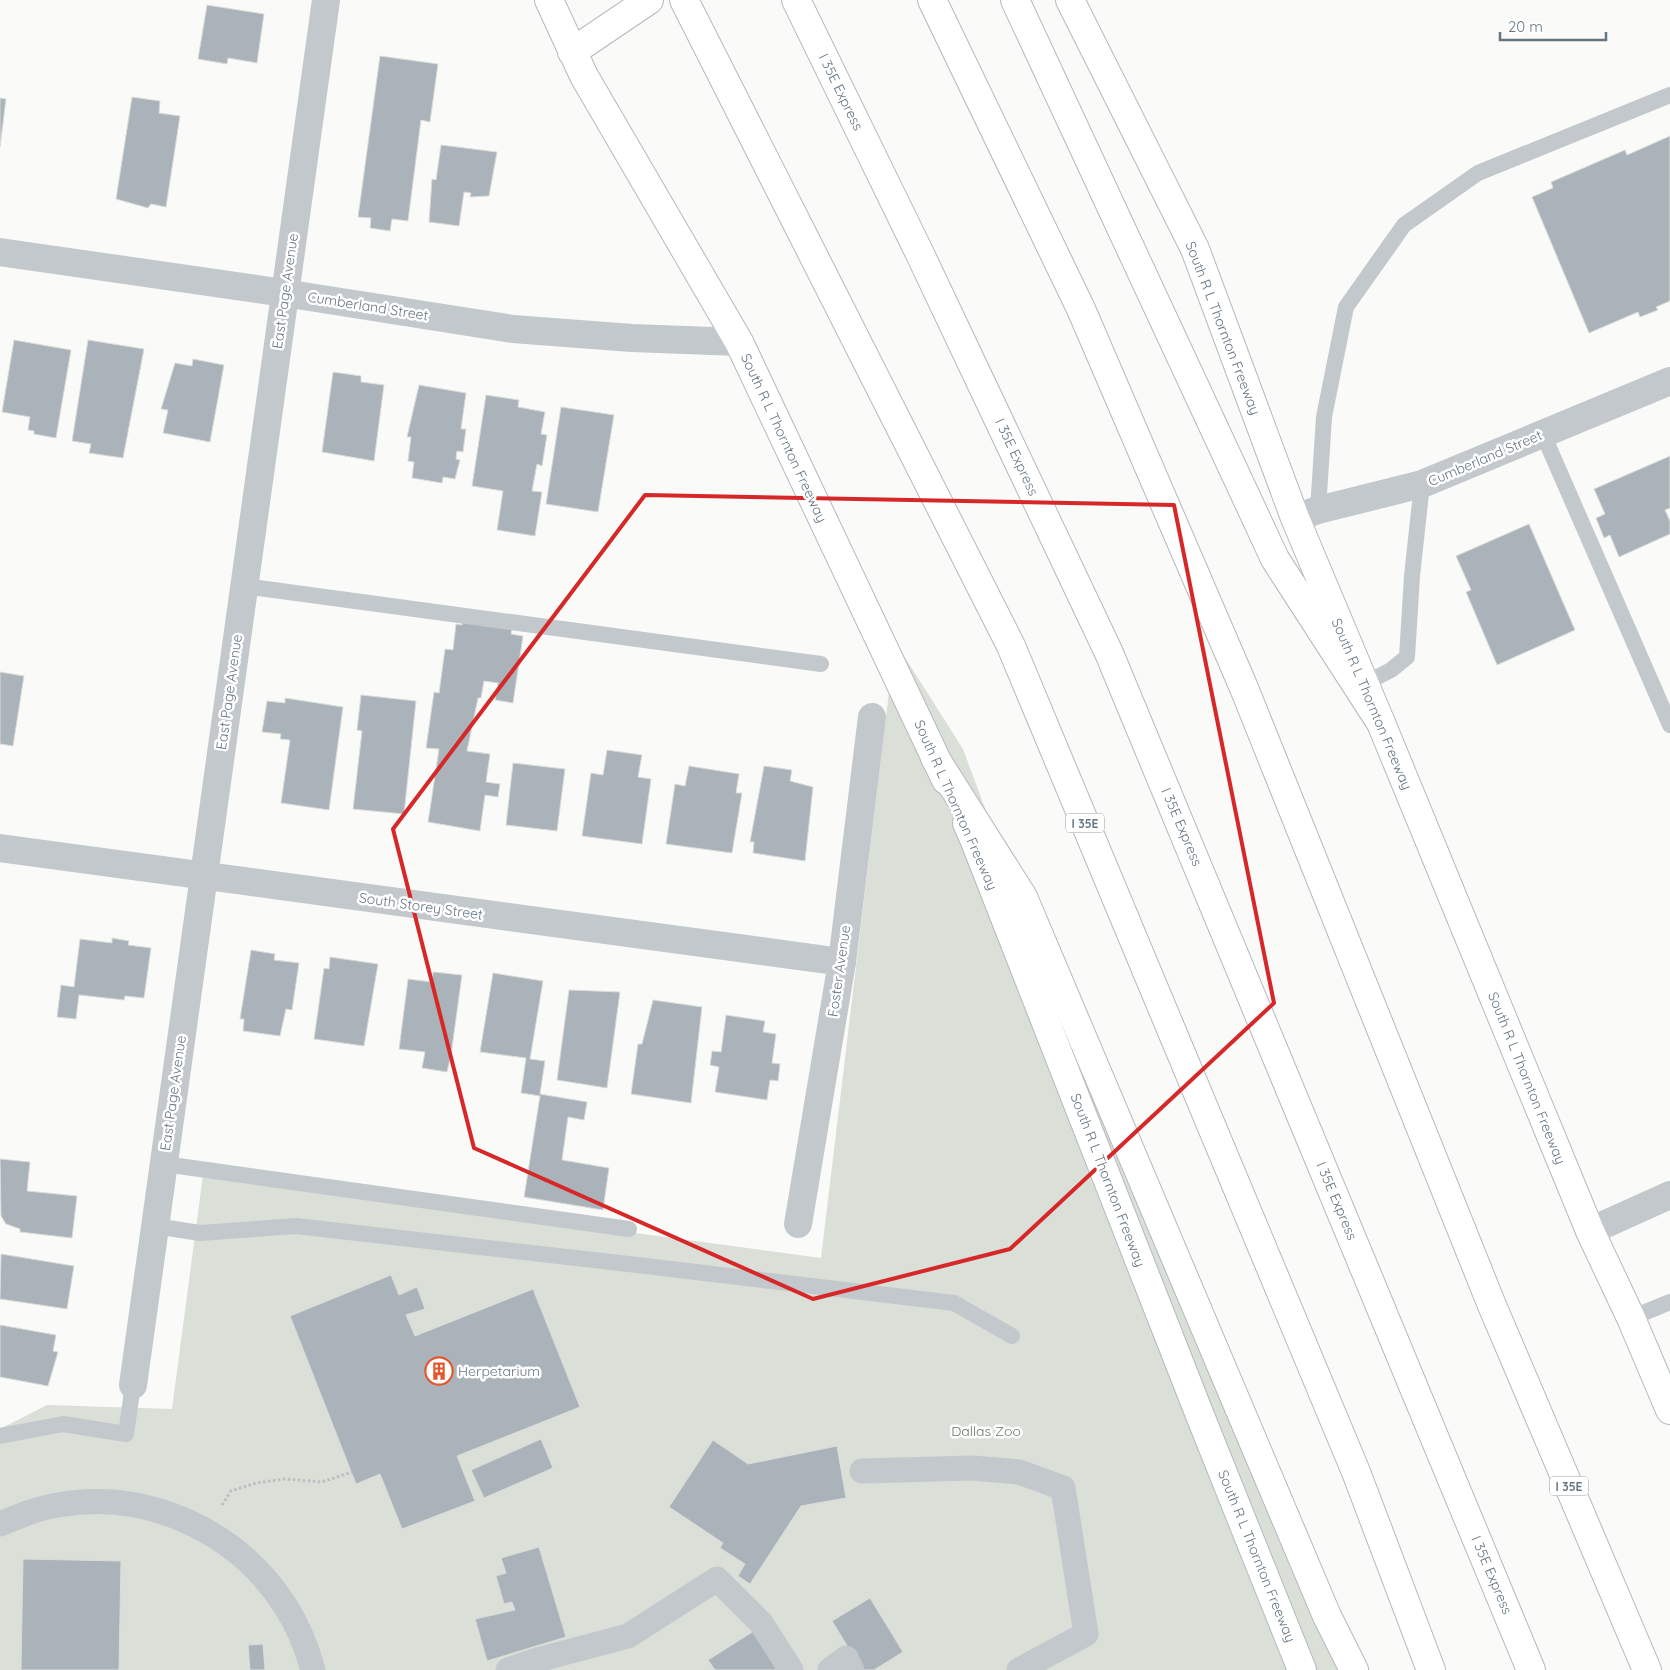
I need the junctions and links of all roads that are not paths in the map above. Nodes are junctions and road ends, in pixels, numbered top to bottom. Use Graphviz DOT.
graph roads {
  1 [pos="326,0"];
  2 [pos="549,0"];
  3 [pos="649,0"];
  4 [pos="684,0"];
  5 [pos="796,0"];
  6 [pos="932,0"];
  7 [pos="1014,0"];
  8 [pos="1070,0"];
  9 [pos="572,52"];
  10 [pos="1670,95"];
  11 [pos="0,252"];
  12 [pos="284,293"];
  13 [pos="739,342"];
  14 [pos="1670,381"];
  15 [pos="1543,434"];
  16 [pos="1422,484"];
  17 [pos="1307,514"];
  18 [pos="244,586"];
  19 [pos="821,664"];
  20 [pos="1364,684"];
  21 [pos="872,717"];
  22 [pos="1381,723"];
  23 [pos="1670,725"];
  24 [pos="936,758"];
  25 [pos="0,848"];
  26 [pos="203,876"];
  27 [pos="842,962"];
  28 [pos="164,1164"];
  29 [pos="1670,1195"];
  30 [pos="798,1224"];
  31 [pos="155,1226"];
  32 [pos="629,1229"];
  33 [pos="1590,1232"];
  34 [pos="1670,1302"];
  35 [pos="1631,1318"];
  36 [pos="1012,1336"];
  37 [pos="133,1384"];
  38 [pos="1670,1410"];
  39 [pos="0,1436"];
  40 [pos="862,1471"];
  41 [pos="0,1524"];
  42 [pos="313,1670"];
  43 [pos="508,1670"];
  44 [pos="792,1670"];
  45 [pos="1019,1670"];
  46 [pos="1302,1670"];
  47 [pos="1354,1670"];
  48 [pos="1431,1670"];
  49 [pos="1531,1670"];
  50 [pos="1647,1670"];
  1 -- 12 [label="street, East Page Avenue"];
  2 -- 9 [label="main road, South R L Thornton Freeway"];
  3 -- 9 [label="main road"];
  4 -- 48 [label="main road, I 35E"];
  5 -- 49 [label="main road, I 35E Express"];
  6 -- 50 [label="main road, I 35E"];
  7 -- 22 [label="main road"];
  8 -- 17 [label="main road, South R L Thornton Freeway"];
  9 -- 13 [label="main road, South R L Thornton Freeway"];
  10 -- 17 [label="lane"];
  11 -- 12 [label="street, Cumberland Street"];
  12 -- 13 [label="street, Cumberland Street"];
  12 -- 18 [label="street, East Page Avenue"];
  13 -- 24 [label="main road, South R L Thornton Freeway"];
  14 -- 15 [label="street, Cumberland Street"];
  15 -- 16 [label="street, Cumberland Street"];
  15 -- 23 [label="lane"];
  16 -- 17 [label="street, Cumberland Street"];
  16 -- 20 [label="lane"];
  17 -- 20 [label="main road, South R L Thornton Freeway"];
  18 -- 19 [label="lane"];
  18 -- 26 [label="street, East Page Avenue"];
  20 -- 22 [label="main road, South R L Thornton Freeway"];
  21 -- 27 [label="street, Foster Avenue"];
  22 -- 33 [label="main road, South R L Thornton Freeway"];
  24 -- 46 [label="main road, South R L Thornton Freeway"];
  24 -- 47 [label="main road"];
  25 -- 26 [label="street, South Storey Street"];
  26 -- 27 [label="street, South Storey Street"];
  26 -- 28 [label="street, East Page Avenue"];
  27 -- 30 [label="street, Foster Avenue"];
  28 -- 31 [label="street, East Page Avenue"];
  28 -- 32 [label="lane"];
  29 -- 33 [label="street"];
  31 -- 36 [label="lane"];
  31 -- 37 [label="street, East Page Avenue"];
  33 -- 35 [label="main road, South R L Thornton Freeway"];
  34 -- 35 [label="lane"];
  35 -- 38 [label="main road, South R L Thornton Freeway"];
  37 -- 39 [label="lane"];
  40 -- 45 [label="street"];
  41 -- 42 [label="street"];
  43 -- 44 [label="street"];
}
